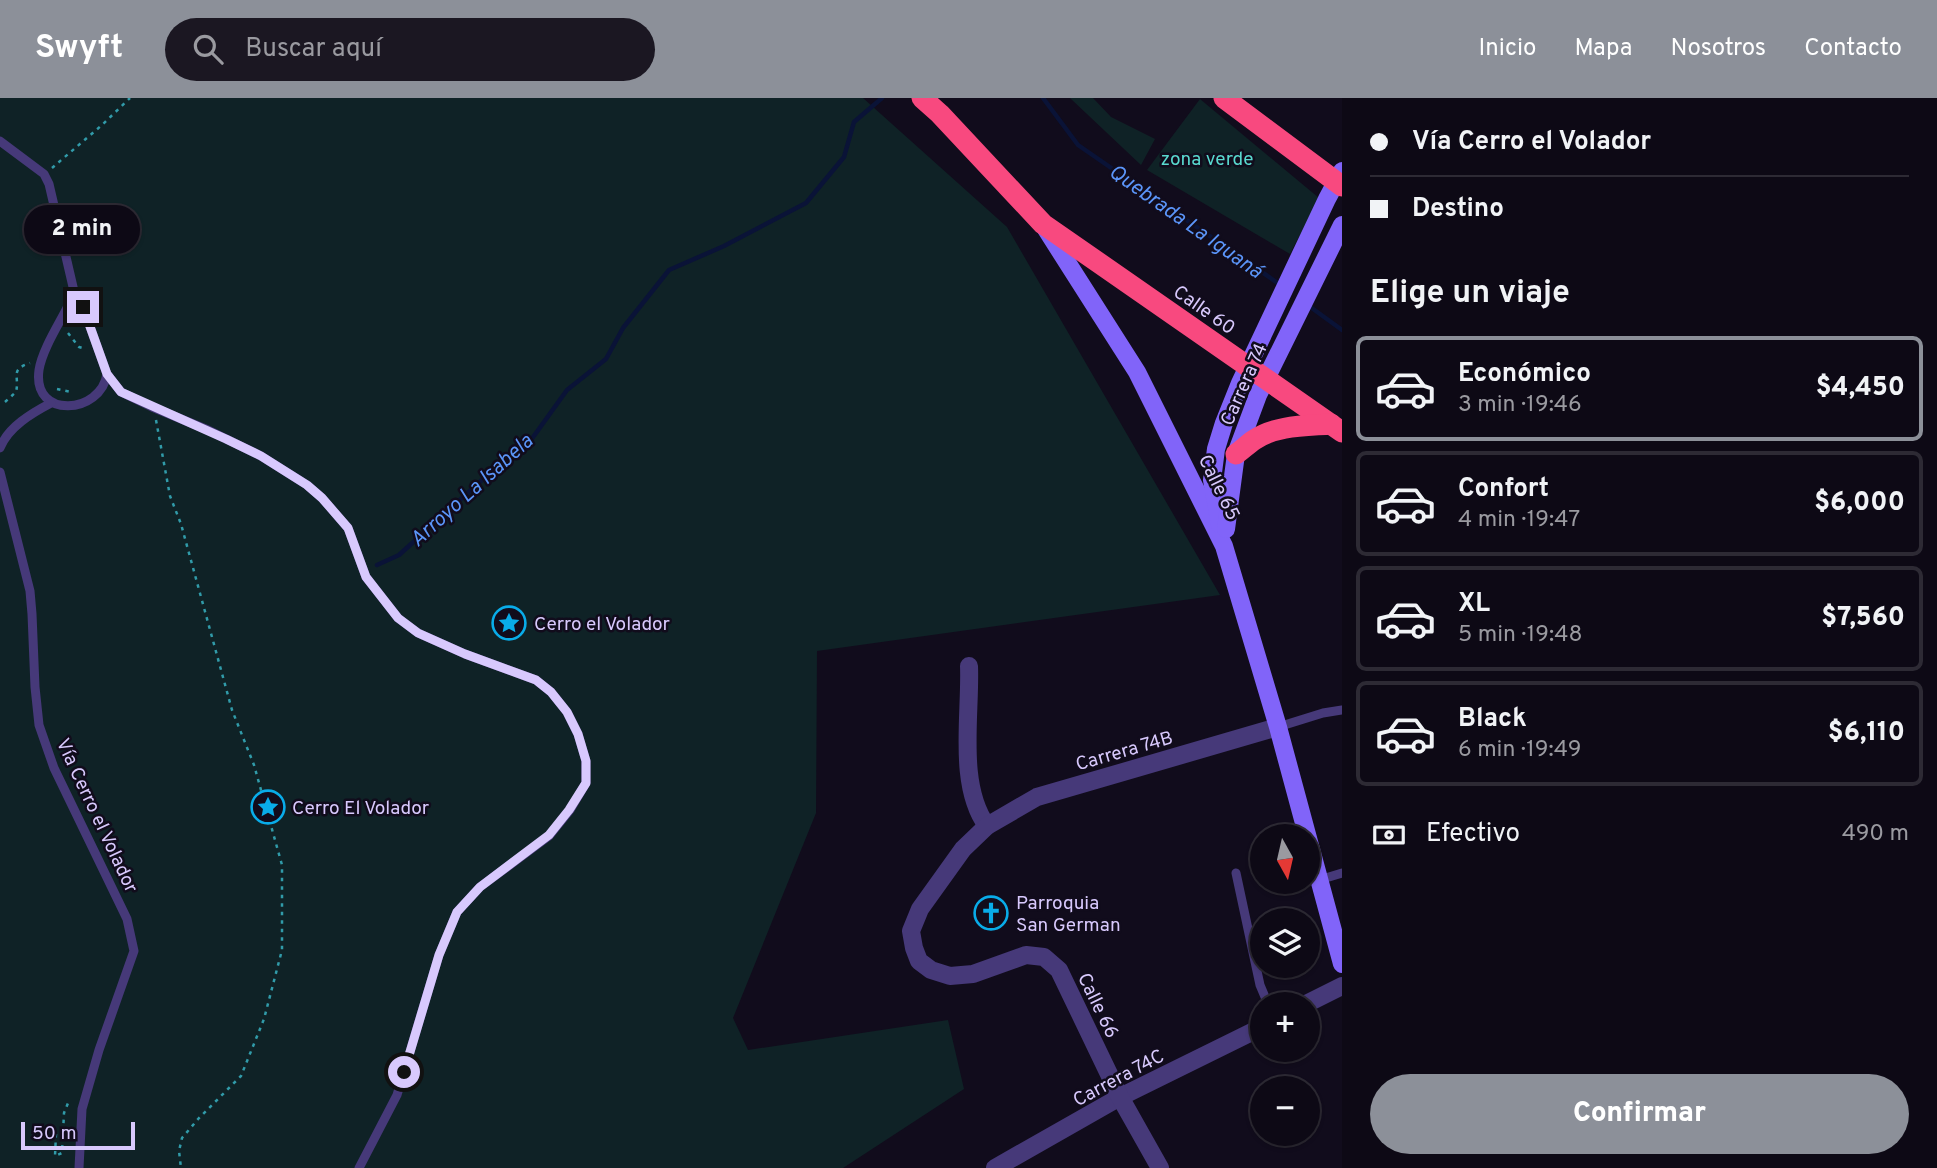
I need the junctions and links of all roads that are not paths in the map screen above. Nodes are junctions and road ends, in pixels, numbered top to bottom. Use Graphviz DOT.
graph roads {
  1 [pos="922,98"];
  2 [pos="1224,98"];
  3 [pos="0,141"];
  4 [pos="1340,180"];
  5 [pos="1043,224"];
  6 [pos="1342,225"];
  7 [pos="77,303"];
  8 [pos="1257,373"];
  9 [pos="107,374"];
  10 [pos="51,403"];
  11 [pos="1336,428"];
  12 [pos="0,448"];
  13 [pos="1236,454"];
  14 [pos="0,471"];
  15 [pos="1224,546"];
  16 [pos="969,666"];
  17 [pos="1342,710"];
  18 [pos="1278,727"];
  19 [pos="1304,824"];
  20 [pos="987,826"];
  21 [pos="1236,873"];
  22 [pos="1342,873"];
  23 [pos="1320,880"];
  24 [pos="1320,884"];
  25 [pos="914,948"];
  26 [pos="1342,964"];
  27 [pos="1342,986"];
  28 [pos="1263,992"];
  29 [pos="1320,997"];
  30 [pos="1250,1033"];
  31 [pos="1121,1097"];
  32 [pos="79,1168"];
  33 [pos="359,1168"];
  34 [pos="995,1168"];
  35 [pos="1160,1168"];
  1 -- 5 [label="highway, Calle 65"];
  2 -- 4 [label="highway"];
  3 -- 7 [label="lane"];
  4 -- 8 [label="main road, Carrera 74"];
  5 -- 8 [label="highway, Calle 60"];
  5 -- 15 [label="main road, Calle 65"];
  6 -- 8 [label="main road, Carrera 74"];
  7 -- 9 [label="lane"];
  7 -- 10 [label="lane"];
  8 -- 11 [label="highway, Calle 60"];
  8 -- 13 [label="main road, Carrera 74"];
  8 -- 15 [label="main road, Carrera 74"];
  9 -- 10 [label="lane"];
  9 -- 33 [label="lane"];
  10 -- 12 [label="lane"];
  11 -- 13 [label="highway"];
  13 -- 15 [label="main road, Carrera 74"];
  14 -- 32 [label="lane, Vía Cerro el Volador"];
  15 -- 18 [label="main road, Calle 65"];
  16 -- 20 [label="street"];
  17 -- 18 [label="lane"];
  18 -- 19 [label="main road, Calle 65"];
  18 -- 20 [label="street, Carrera 74B"];
  20 -- 25 [label="street, Carrera 74B"];
  21 -- 28 [label="lane"];
  22 -- 23 [label="lane"];
  24 -- 26 [label="main road, Calle 65"];
  25 -- 31 [label="street, Calle 66"];
  27 -- 29 [label="street"];
  30 -- 31 [label="street, Carrera 74C"];
  31 -- 34 [label="street, Carrera 74C"];
  31 -- 35 [label="street, Calle 66"];
}
